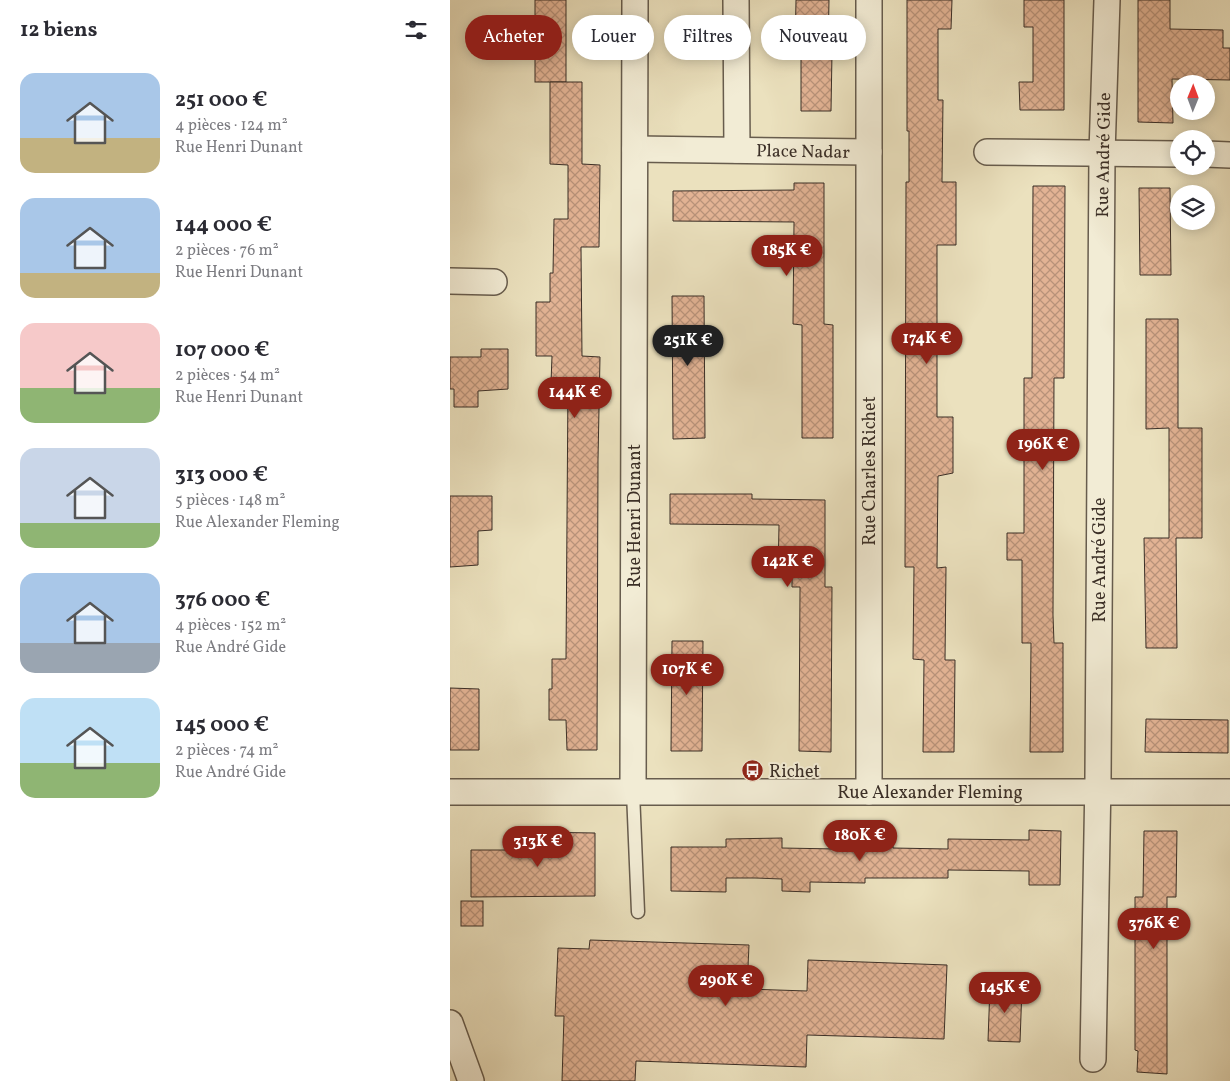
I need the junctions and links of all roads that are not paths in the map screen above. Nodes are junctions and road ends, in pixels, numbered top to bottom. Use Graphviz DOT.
graph roads {
  1 [pos="635,0"];
  2 [pos="736,0"];
  3 [pos="870,0"];
  4 [pos="1107,0"];
  5 [pos="635,149"];
  6 [pos="737,150"];
  7 [pos="869,152"];
  8 [pos="987,152"];
  9 [pos="1102,153"];
  10 [pos="1170,154"];
  11 [pos="1215,154"];
  12 [pos="1230,154"];
  13 [pos="450,281"];
  14 [pos="494,282"];
  15 [pos="450,792"];
  16 [pos="633,792"];
  17 [pos="869,792"];
  18 [pos="1098,792"];
  19 [pos="1230,792"];
  20 [pos="638,912"];
  21 [pos="450,1023"];
  22 [pos="1093,1059"];
  23 [pos="470,1081"];
  1 -- 5 [label="street, Rue Henri Dunant"];
  2 -- 6 [label="street, Place Nadar"];
  3 -- 7 [label="street, Rue Charles Richet"];
  4 -- 9 [label="street, Rue André Gide"];
  5 -- 6 [label="street, Place Nadar"];
  5 -- 16 [label="street, Rue Henri Dunant"];
  6 -- 7 [label="street, Place Nadar"];
  7 -- 17 [label="street, Rue Charles Richet"];
  8 -- 9 [label="street"];
  9 -- 10 [label="street"];
  9 -- 18 [label="street, Rue André Gide"];
  11 -- 12 [label="street"];
  13 -- 14 [label="street"];
  15 -- 16 [label="street, Rue Alexander Fleming"];
  16 -- 17 [label="street, Rue Alexander Fleming"];
  16 -- 20 [label="lane"];
  17 -- 18 [label="street, Rue Alexander Fleming"];
  18 -- 19 [label="street, Rue Alexander Fleming"];
  18 -- 22 [label="street, Rue André Gide"];
  21 -- 23 [label="street"];
}
